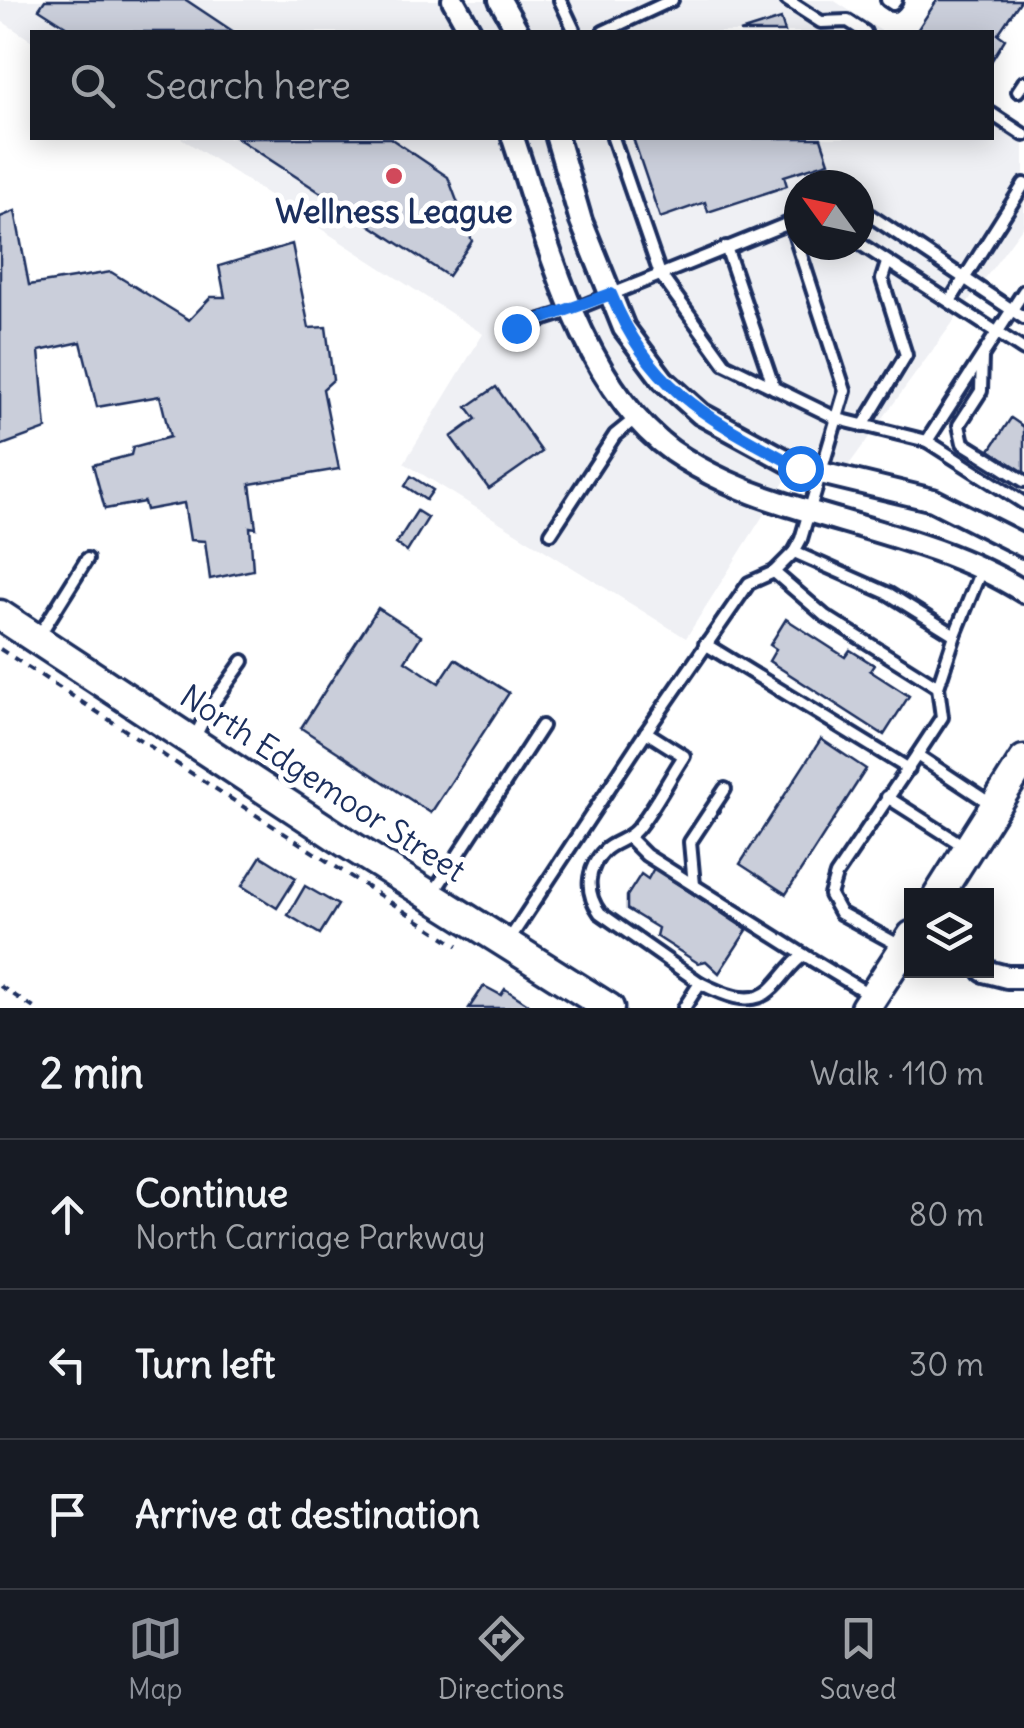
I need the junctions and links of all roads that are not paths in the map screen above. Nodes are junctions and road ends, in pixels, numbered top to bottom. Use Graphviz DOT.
graph roads {
  1 [pos="453,0"];
  2 [pos="500,0"];
  3 [pos="560,0"];
  4 [pos="672,0"];
  5 [pos="786,0"];
  6 [pos="887,0"];
  7 [pos="896,0"];
  8 [pos="470,30"];
  9 [pos="517,30"];
  10 [pos="574,30"];
  11 [pos="607,30"];
  12 [pos="862,30"];
  13 [pos="994,115"];
  14 [pos="1024,135"];
  15 [pos="514,140"];
  16 [pos="558,140"];
  17 [pos="613,140"];
  18 [pos="1024,184"];
  19 [pos="874,218"];
  20 [pos="784,224"];
  21 [pos="726,247"];
  22 [pos="874,253"];
  23 [pos="806,260"];
  24 [pos="888,263"];
  25 [pos="660,274"];
  26 [pos="964,278"];
  27 [pos="1024,291"];
  28 [pos="611,294"];
  29 [pos="950,301"];
  30 [pos="570,310"];
  31 [pos="1012,310"];
  32 [pos="1024,318"];
  33 [pos="516,328"];
  34 [pos="997,332"];
  35 [pos="1024,350"];
  36 [pos="982,356"];
  37 [pos="774,388"];
  38 [pos="638,417"];
  39 [pos="838,420"];
  40 [pos="864,426"];
  41 [pos="927,441"];
  42 [pos="820,473"];
  43 [pos="1024,481"];
  44 [pos="1024,503"];
  45 [pos="810,511"];
  46 [pos="551,533"];
  47 [pos="1024,546"];
  48 [pos="794,552"];
  49 [pos="87,559"];
  50 [pos="982,570"];
  51 [pos="774,572"];
  52 [pos="1024,592"];
  53 [pos="0,615"];
  54 [pos="955,635"];
  55 [pos="37,638"];
  56 [pos="705,644"];
  57 [pos="243,661"];
  58 [pos="938,686"];
  59 [pos="542,726"];
  60 [pos="646,732"];
  61 [pos="194,740"];
  62 [pos="918,755"];
  63 [pos="1024,760"];
  64 [pos="909,769"];
  65 [pos="726,789"];
  66 [pos="888,798"];
  67 [pos="995,807"];
  68 [pos="629,838"];
  69 [pos="968,849"];
  70 [pos="694,885"];
  71 [pos="943,888"];
  72 [pos="432,896"];
  73 [pos="904,942"];
  74 [pos="506,943"];
  75 [pos="904,951"];
  76 [pos="804,955"];
  77 [pos="994,973"];
  78 [pos="1024,977"];
  79 [pos="700,984"];
  80 [pos="869,1002"];
  81 [pos="590,1003"];
  82 [pos="684,1008"];
  1 -- 8 [label="street"];
  2 -- 9 [label="street"];
  3 -- 10 [label="lane"];
  4 -- 11 [label="lane"];
  5 -- 12 [label="lane"];
  6 -- 7 [label="lane"];
  13 -- 14 [label="lane"];
  15 -- 30 [label="street"];
  16 -- 28 [label="street"];
  17 -- 25 [label="lane"];
  18 -- 26 [label="lane"];
  19 -- 26 [label="lane"];
  20 -- 21 [label="lane"];
  21 -- 25 [label="lane"];
  21 -- 37 [label="lane"];
  22 -- 24 [label="lane"];
  23 -- 39 [label="lane"];
  24 -- 29 [label="lane"];
  24 -- 40 [label="lane"];
  25 -- 28 [label="lane"];
  25 -- 37 [label="lane"];
  26 -- 29 [label="lane"];
  26 -- 31 [label="lane"];
  27 -- 31 [label="lane"];
  28 -- 30 [label="lane"];
  28 -- 42 [label="street"];
  29 -- 34 [label="lane"];
  30 -- 33 [label="lane"];
  30 -- 38 [label="street"];
  31 -- 32 [label="lane"];
  31 -- 34 [label="lane"];
  34 -- 35 [label="lane"];
  34 -- 36 [label="lane"];
  36 -- 41 [label="lane"];
  36 -- 43 [label="lane"];
  37 -- 39 [label="lane"];
  38 -- 45 [label="street"];
  38 -- 46 [label="lane"];
  39 -- 40 [label="lane"];
  39 -- 42 [label="lane"];
  40 -- 41 [label="lane"];
  41 -- 44 [label="lane"];
  42 -- 45 [label="lane"];
  42 -- 47 [label="street"];
  45 -- 48 [label="lane"];
  45 -- 50 [label="street"];
  48 -- 51 [label="lane"];
  48 -- 54 [label="lane"];
  49 -- 55 [label="lane"];
  50 -- 52 [label="street"];
  50 -- 54 [label="lane"];
  51 -- 56 [label="lane"];
  51 -- 58 [label="lane"];
  53 -- 55 [label="street, North Edgemoor Street"];
  54 -- 58 [label="lane"];
  55 -- 61 [label="street, North Edgemoor Street"];
  56 -- 60 [label="lane"];
  56 -- 64 [label="lane"];
  57 -- 61 [label="lane"];
  58 -- 62 [label="lane"];
  59 -- 72 [label="lane"];
  60 -- 68 [label="lane"];
  60 -- 74 [label="lane"];
  61 -- 72 [label="street, North Edgemoor Street"];
  62 -- 64 [label="lane"];
  62 -- 67 [label="lane"];
  63 -- 67 [label="street"];
  64 -- 66 [label="lane"];
  65 -- 70 [label="lane"];
  66 -- 69 [label="lane"];
  66 -- 73 [label="lane"];
  67 -- 69 [label="street"];
  68 -- 70 [label="lane"];
  68 -- 79 [label="lane"];
  69 -- 71 [label="street"];
  70 -- 76 [label="lane"];
  72 -- 74 [label="street, North Edgemoor Street"];
  74 -- 81 [label="street, North Edgemoor Street"];
  75 -- 80 [label="street"];
  76 -- 79 [label="lane"];
  76 -- 80 [label="lane"];
  77 -- 78 [label="street"];
  79 -- 82 [label="lane"];
}
